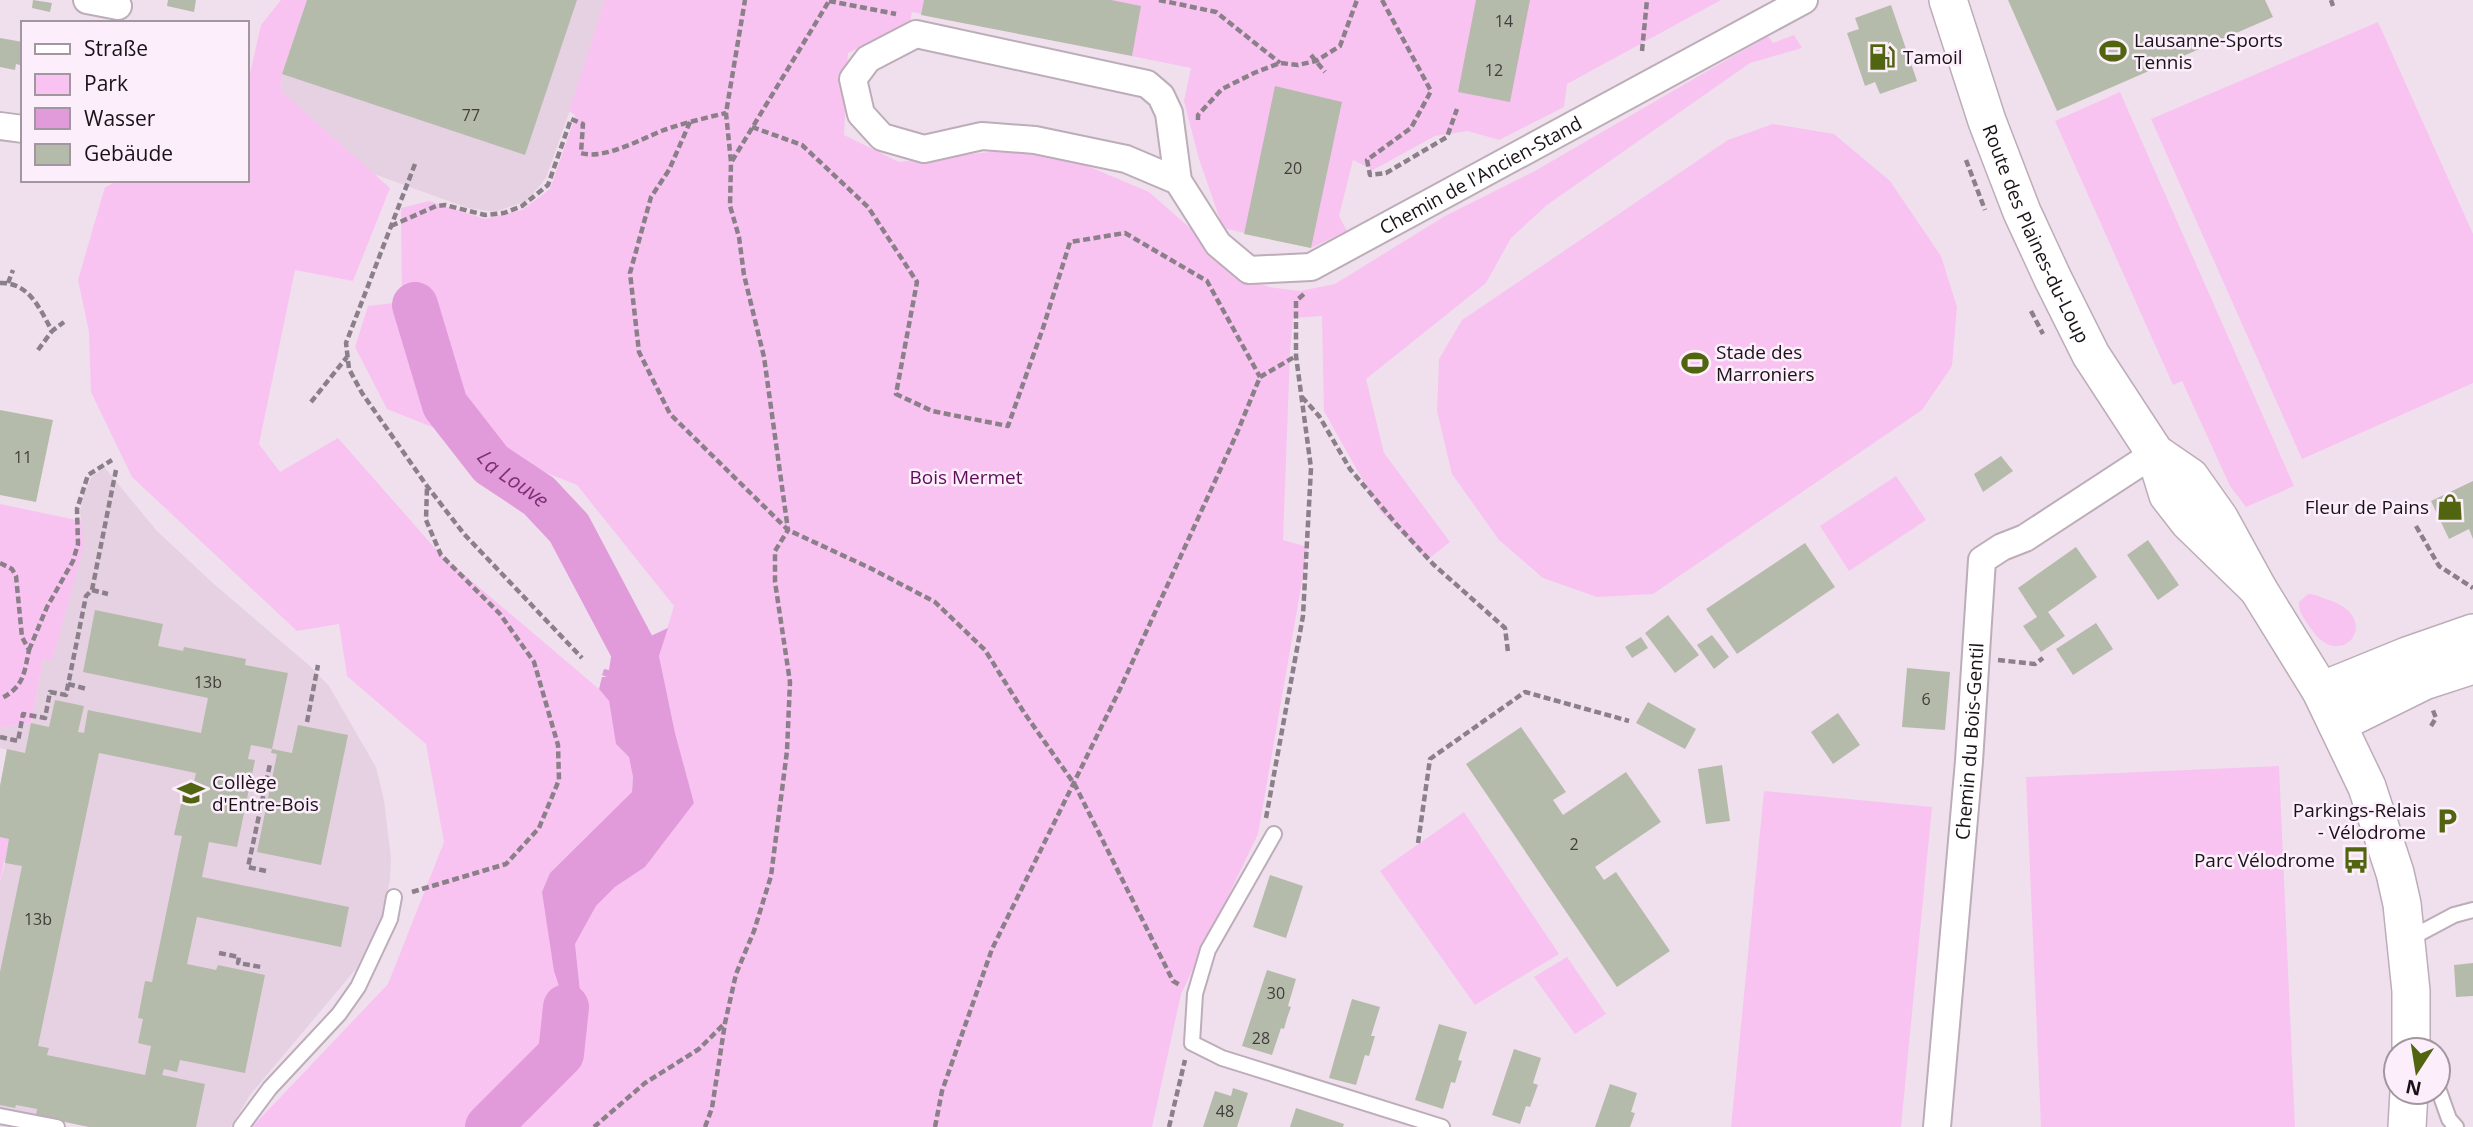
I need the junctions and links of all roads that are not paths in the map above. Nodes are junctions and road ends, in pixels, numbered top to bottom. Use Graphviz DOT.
graph roads {
  1 [pos="87,0"];
  2 [pos="1804,0"];
  3 [pos="1948,0"];
  4 [pos="118,10"];
  5 [pos="0,125"];
  6 [pos="21,129"];
  7 [pos="1178,181"];
  8 [pos="2155,453"];
  9 [pos="2473,633"];
  10 [pos="2473,665"];
  11 [pos="2321,691"];
  12 [pos="2337,724"];
  13 [pos="1274,834"];
  14 [pos="394,897"];
  15 [pos="2473,910"];
  16 [pos="2405,940"];
  17 [pos="2411,1032"];
  18 [pos="2408,1106"];
  19 [pos="2444,1106"];
  20 [pos="0,1116"];
  21 [pos="57,1127"];
  22 [pos="241,1127"];
  23 [pos="1442,1127"];
  24 [pos="1937,1127"];
  25 [pos="2407,1127"];
  26 [pos="2456,1127"];
  1 -- 4 [label="street"];
  2 -- 7 [label="street, Chemin de l'Ancien-Stand"];
  3 -- 8 [label="main road, Route des Plaines-du-Loup"];
  5 -- 6 [label="street"];
  7 -- 7 [label="street, Chemin de l'Ancien-Stand"];
  8 -- 11 [label="main road, Route des Plaines-du-Loup"];
  8 -- 24 [label="street, Chemin du Bois-Gentil"];
  9 -- 11 [label="main road"];
  10 -- 12 [label="main road"];
  11 -- 12 [label="main road, Route des Plaines-du-Loup"];
  12 -- 16 [label="main road, Route des Plaines-du-Loup"];
  13 -- 23 [label="lane"];
  14 -- 22 [label="lane"];
  15 -- 16 [label="lane"];
  16 -- 17 [label="main road, Route des Plaines-du-Loup"];
  18 -- 25 [label="main road"];
  19 -- 26 [label="lane"];
  20 -- 21 [label="lane"];
}
